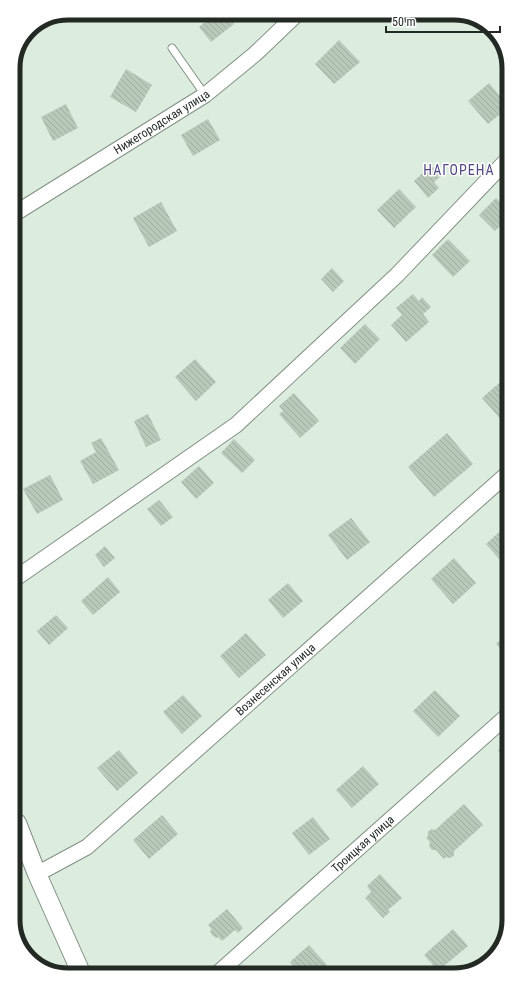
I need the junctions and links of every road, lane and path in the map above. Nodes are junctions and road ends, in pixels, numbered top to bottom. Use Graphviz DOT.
graph roads {
  1 [pos="291,20"];
  2 [pos="172,48"];
  3 [pos="205,95"];
  4 [pos="502,165"];
  5 [pos="20,210"];
  6 [pos="502,478"];
  7 [pos="20,575"];
  8 [pos="502,720"];
  9 [pos="20,831"];
  10 [pos="37,874"];
  11 [pos="79,968"];
  12 [pos="224,968"];
  1 -- 3 [label="street, Нижегородская улица"];
  2 -- 3 [label="lane"];
  3 -- 5 [label="street, Нижегородская улица"];
  4 -- 7 [label="street"];
  6 -- 10 [label="street, Вознесенская улица"];
  8 -- 12 [label="street, Троицкая улица"];
  9 -- 10 [label="street"];
  10 -- 11 [label="street"];
}
